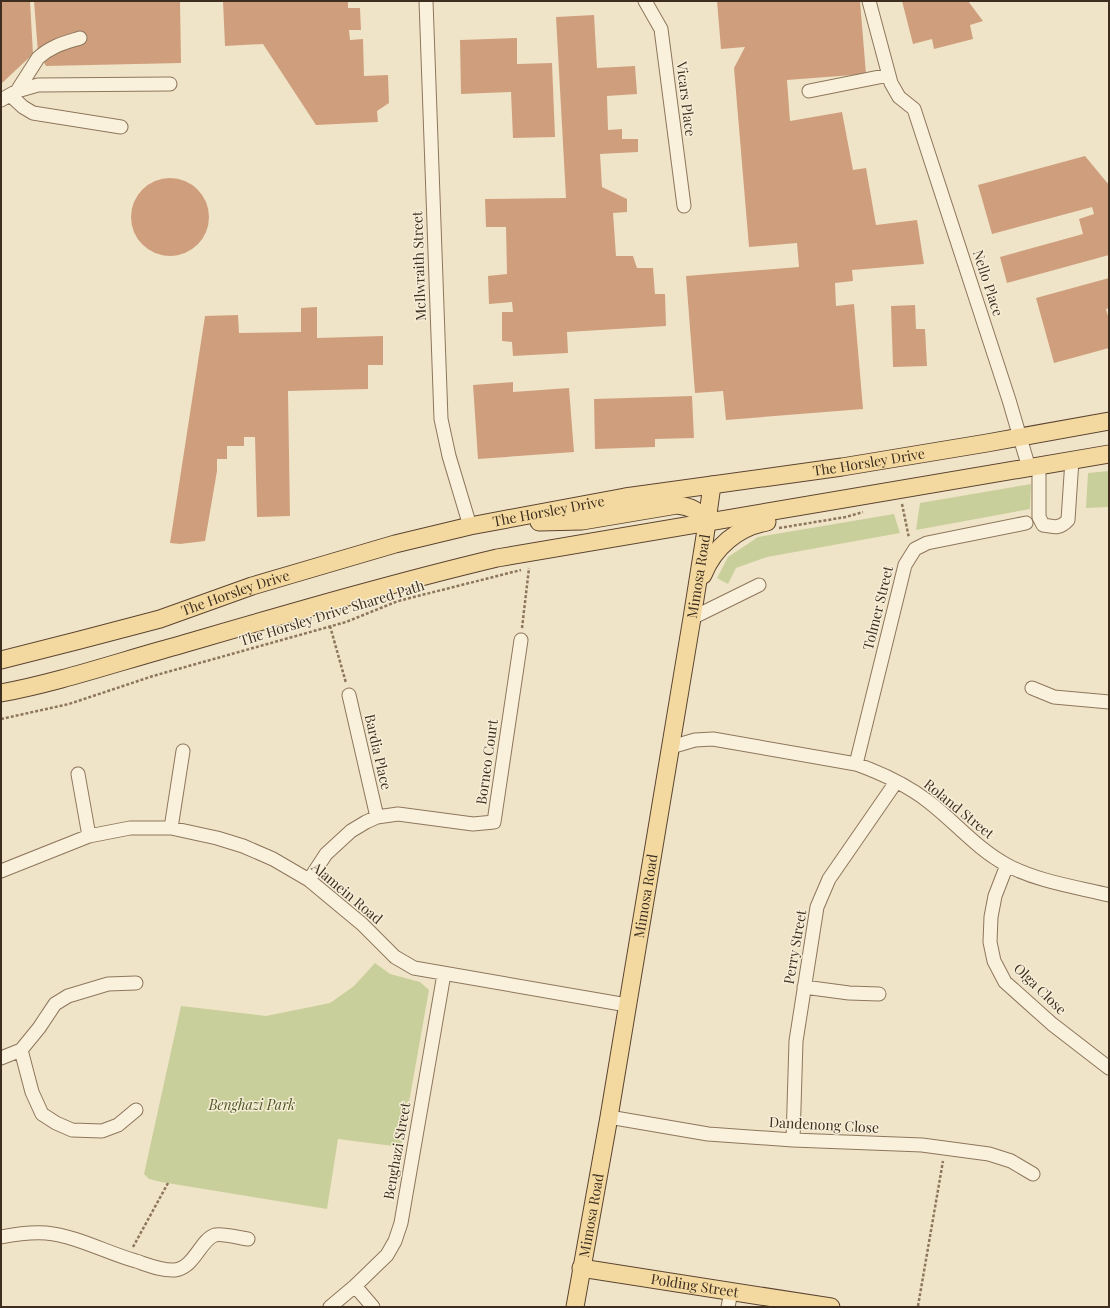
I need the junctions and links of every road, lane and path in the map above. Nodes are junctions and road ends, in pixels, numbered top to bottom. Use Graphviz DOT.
graph roads {
  1 [pos="426,1"];
  2 [pos="644,1"];
  3 [pos="869,1"];
  4 [pos="80,38"];
  5 [pos="889,75"];
  6 [pos="170,84"];
  7 [pos="809,91"];
  8 [pos="9,96"];
  9 [pos="122,127"];
  10 [pos="684,206"];
  11 [pos="1109,421"];
  12 [pos="1020,438"];
  13 [pos="1109,454"];
  14 [pos="1072,460"];
  15 [pos="1034,467"];
  16 [pos="712,485"];
  17 [pos="874,494"];
  18 [pos="901,501"];
  19 [pos="707,523"];
  20 [pos="1026,524"];
  21 [pos="470,526"];
  22 [pos="915,549"];
  23 [pos="537,567"];
  24 [pos="529,568"];
  25 [pos="759,585"];
  26 [pos="697,588"];
  27 [pos="692,618"];
  28 [pos="330,626"];
  29 [pos="521,640"];
  30 [pos="1,660"];
  31 [pos="1032,688"];
  32 [pos="1,693"];
  33 [pos="349,695"];
  34 [pos="1109,702"];
  35 [pos="1,720"];
  36 [pos="671,747"];
  37 [pos="183,751"];
  38 [pos="856,764"];
  39 [pos="78,774"];
  40 [pos="896,782"];
  41 [pos="376,817"];
  42 [pos="171,828"];
  43 [pos="89,836"];
  44 [pos="1007,865"];
  45 [pos="1,871"];
  46 [pos="309,880"];
  47 [pos="1109,894"];
  48 [pos="444,974"];
  49 [pos="136,983"];
  50 [pos="804,987"];
  51 [pos="878,994"];
  52 [pos="626,1005"];
  53 [pos="21,1050"];
  54 [pos="1,1058"];
  55 [pos="1109,1068"];
  56 [pos="136,1110"];
  57 [pos="608,1117"];
  58 [pos="793,1140"];
  59 [pos="945,1148"];
  60 [pos="1034,1174"];
  61 [pos="168,1183"];
  62 [pos="1,1237"];
  63 [pos="248,1239"];
  64 [pos="126,1258"];
  65 [pos="581,1268"];
  66 [pos="355,1286"];
  67 [pos="730,1299"];
  68 [pos="918,1306"];
  69 [pos="330,1307"];
  70 [pos="373,1307"];
  71 [pos="575,1307"];
  72 [pos="831,1307"];
  1 -- 21 [label="street, McIlwraith Street"];
  2 -- 10 [label="street, Vicars Place"];
  3 -- 5 [label="street"];
  4 -- 8 [label="street"];
  5 -- 7 [label="street"];
  5 -- 12 [label="street, Nello Place"];
  6 -- 8 [label="street"];
  8 -- 9 [label="street"];
  11 -- 12 [label="main road, The Horsley Drive"];
  12 -- 15 [label="street, Nello Place"];
  12 -- 16 [label="main road, The Horsley Drive"];
  13 -- 14 [label="main road"];
  14 -- 15 [label="main road"];
  14 -- 15 [label="street, Nello Place"];
  15 -- 17 [label="main road"];
  16 -- 19 [label="main road, Mimosa Road"];
  16 -- 21 [label="main road, The Horsley Drive"];
  17 -- 19 [label="main road"];
  17 -- 26 [label="main road"];
  18 -- 22 [label="path"];
  19 -- 21 [label="main road"];
  19 -- 26 [label="main road, Mimosa Road"];
  19 -- 32 [label="main road"];
  20 -- 22 [label="street"];
  21 -- 30 [label="main road, The Horsley Drive"];
  22 -- 38 [label="street, Tolmer Street"];
  23 -- 24 [label="path, The Horsley Drive Shared Path"];
  24 -- 28 [label="path, The Horsley Drive Shared Path"];
  24 -- 29 [label="path"];
  25 -- 27 [label="street"];
  26 -- 27 [label="main road, Mimosa Road"];
  27 -- 36 [label="main road, Mimosa Road"];
  28 -- 33 [label="path"];
  28 -- 35 [label="path, The Horsley Drive Shared Path"];
  29 -- 41 [label="street, Borneo Court"];
  31 -- 34 [label="street"];
  33 -- 41 [label="street, Bardia Place"];
  36 -- 38 [label="street, Roland Street"];
  36 -- 52 [label="main road, Mimosa Road"];
  37 -- 42 [label="street"];
  38 -- 40 [label="street, Roland Street"];
  39 -- 43 [label="street"];
  40 -- 44 [label="street, Roland Street"];
  40 -- 50 [label="street, Perry Street"];
  41 -- 46 [label="street, Borneo Court"];
  42 -- 43 [label="street, Alamein Road"];
  42 -- 46 [label="street, Alamein Road"];
  43 -- 45 [label="street, Alamein Road"];
  44 -- 47 [label="street, Roland Street"];
  44 -- 55 [label="street, Olga Close"];
  46 -- 48 [label="street, Alamein Road"];
  48 -- 52 [label="street, Alamein Road"];
  48 -- 66 [label="street, Benghazi Street"];
  49 -- 53 [label="street"];
  50 -- 51 [label="street"];
  50 -- 58 [label="street, Perry Street"];
  52 -- 57 [label="main road, Mimosa Road"];
  53 -- 54 [label="street"];
  53 -- 56 [label="street"];
  57 -- 58 [label="street, Dandenong Close"];
  57 -- 65 [label="main road, Mimosa Road"];
  58 -- 59 [label="street, Dandenong Close"];
  59 -- 60 [label="street, Dandenong Close"];
  59 -- 68 [label="path"];
  61 -- 64 [label="path"];
  62 -- 64 [label="street"];
  63 -- 64 [label="street"];
  65 -- 67 [label="main road, Polding Street"];
  65 -- 71 [label="main road, Mimosa Road"];
  66 -- 69 [label="street, Benghazi Street"];
  66 -- 70 [label="street"];
  67 -- 72 [label="main road, Polding Street"];
}
